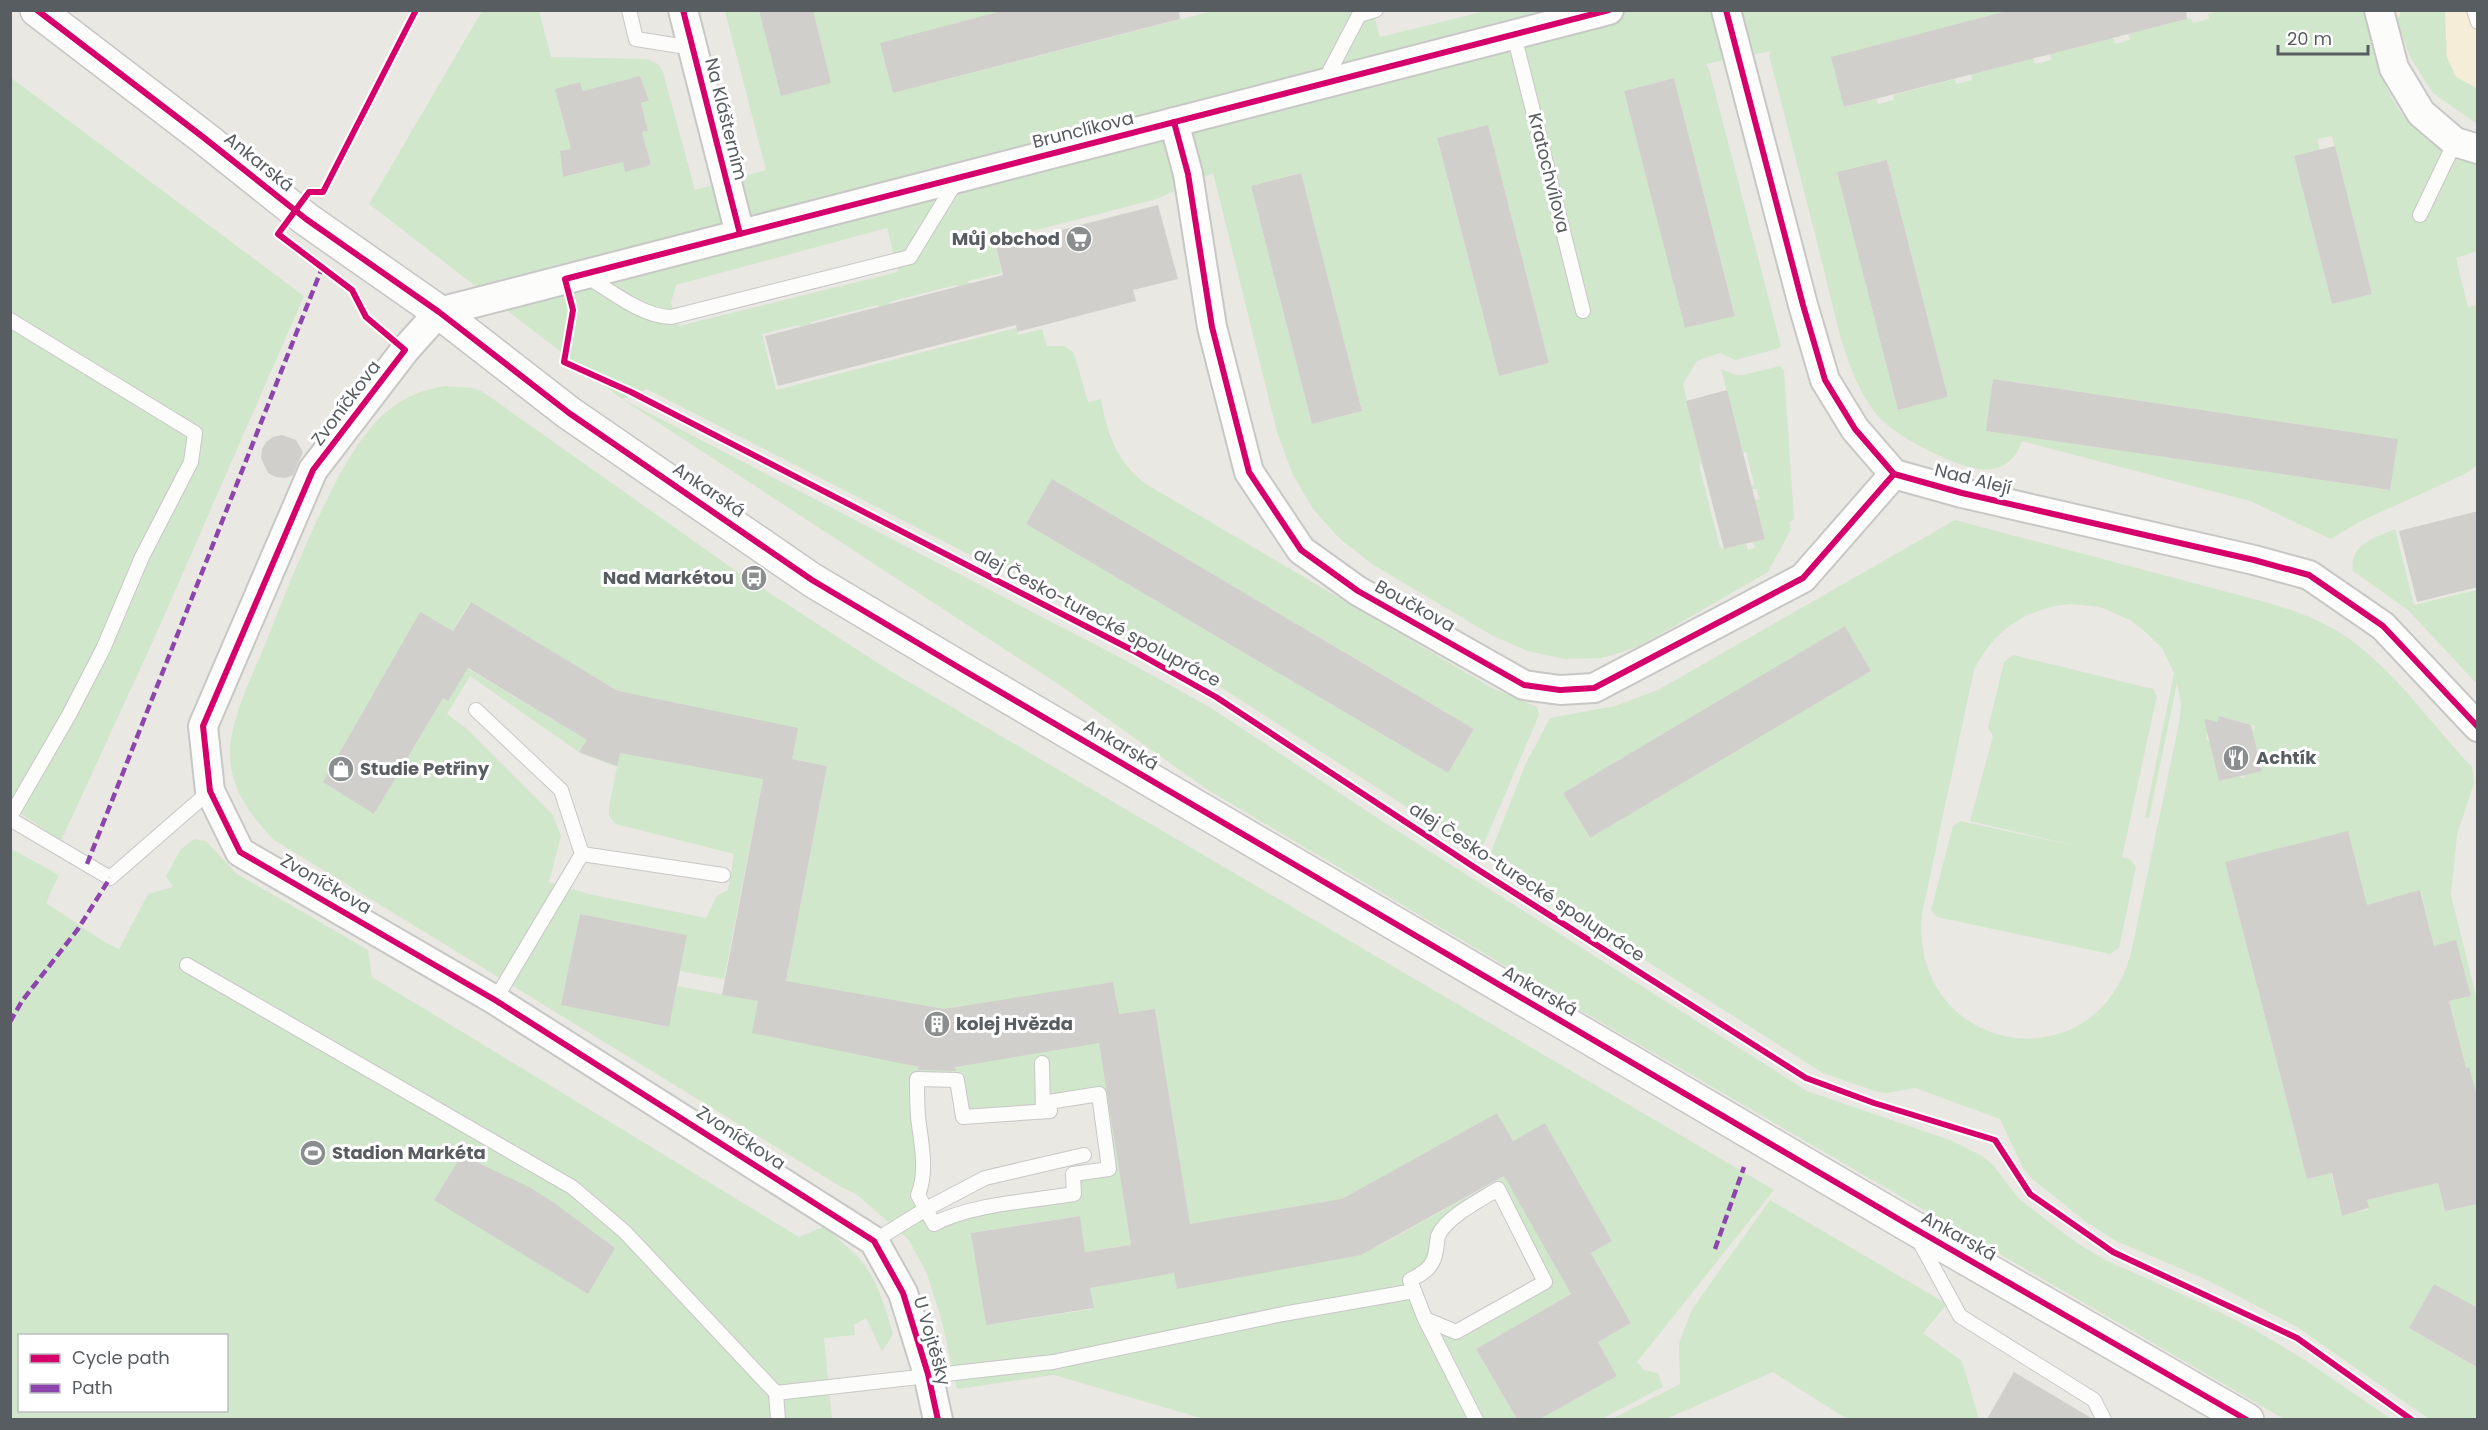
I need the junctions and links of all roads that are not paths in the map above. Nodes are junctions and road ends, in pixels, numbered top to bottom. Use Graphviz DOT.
graph roads {
  1 [pos="36,10"];
  2 [pos="628,10"];
  3 [pos="683,10"];
  4 [pos="1376,10"];
  5 [pos="1609,10"];
  6 [pos="1725,10"];
  7 [pos="2379,10"];
  8 [pos="2474,10"];
  9 [pos="2478,22"];
  10 [pos="1514,35"];
  11 [pos="693,48"];
  12 [pos="1323,84"];
  13 [pos="1174,122"];
  14 [pos="2466,145"];
  15 [pos="959,178"];
  16 [pos="2420,215"];
  17 [pos="740,234"];
  18 [pos="584,274"];
  19 [pos="1583,311"];
  20 [pos="439,312"];
  21 [pos="10,320"];
  22 [pos="1894,474"];
  23 [pos="476,710"];
  24 [pos="2478,727"];
  25 [pos="210,791"];
  26 [pos="10,818"];
  27 [pos="582,854"];
  28 [pos="723,875"];
  29 [pos="187,965"];
  30 [pos="495,1000"];
  31 [pos="1042,1063"];
  32 [pos="1043,1111"];
  33 [pos="1084,1155"];
  34 [pos="926,1209"];
  35 [pos="1912,1227"];
  36 [pos="874,1241"];
  37 [pos="1414,1291"];
  38 [pos="1425,1319"];
  39 [pos="928,1374"];
  40 [pos="776,1393"];
  41 [pos="778,1419"];
  42 [pos="938,1419"];
  43 [pos="1476,1419"];
  44 [pos="2104,1419"];
  45 [pos="2247,1419"];
  1 -- 20 [label="street, Ankarská"];
  2 -- 11 [label="lane"];
  3 -- 11 [label="street, Na Klášterním"];
  4 -- 12 [label="lane"];
  5 -- 10 [label="street, Brunclíkova"];
  6 -- 22 [label="street"];
  7 -- 14 [label="street"];
  8 -- 9 [label="lane"];
  10 -- 12 [label="street, Brunclíkova"];
  10 -- 19 [label="lane, Kratochvílova"];
  11 -- 17 [label="street, Na Klášterním"];
  12 -- 13 [label="street, Brunclíkova"];
  13 -- 15 [label="street, Brunclíkova"];
  13 -- 22 [label="street, Boučkova"];
  14 -- 16 [label="lane"];
  15 -- 17 [label="street, Brunclíkova"];
  15 -- 18 [label="lane"];
  17 -- 18 [label="street, Brunclíkova"];
  18 -- 20 [label="street, Brunclíkova"];
  20 -- 25 [label="street, Zvoníčkova"];
  20 -- 35 [label="street, Ankarská"];
  21 -- 26 [label="lane"];
  22 -- 24 [label="street, Nad Alejí"];
  23 -- 27 [label="lane"];
  25 -- 26 [label="lane"];
  25 -- 30 [label="street, Zvoníčkova"];
  27 -- 28 [label="lane"];
  27 -- 30 [label="lane"];
  29 -- 40 [label="lane"];
  30 -- 36 [label="street, Zvoníčkova"];
  31 -- 32 [label="lane"];
  32 -- 34 [label="lane"];
  32 -- 34 [label="lane"];
  33 -- 34 [label="lane"];
  34 -- 36 [label="lane"];
  35 -- 44 [label="lane"];
  35 -- 45 [label="street, Ankarská"];
  36 -- 39 [label="street, U Vojtěšky"];
  37 -- 38 [label="lane"];
  37 -- 38 [label="lane"];
  37 -- 39 [label="lane"];
  38 -- 43 [label="lane"];
  39 -- 40 [label="lane"];
  39 -- 42 [label="street, U Vojtěšky"];
  40 -- 41 [label="lane"];
}
